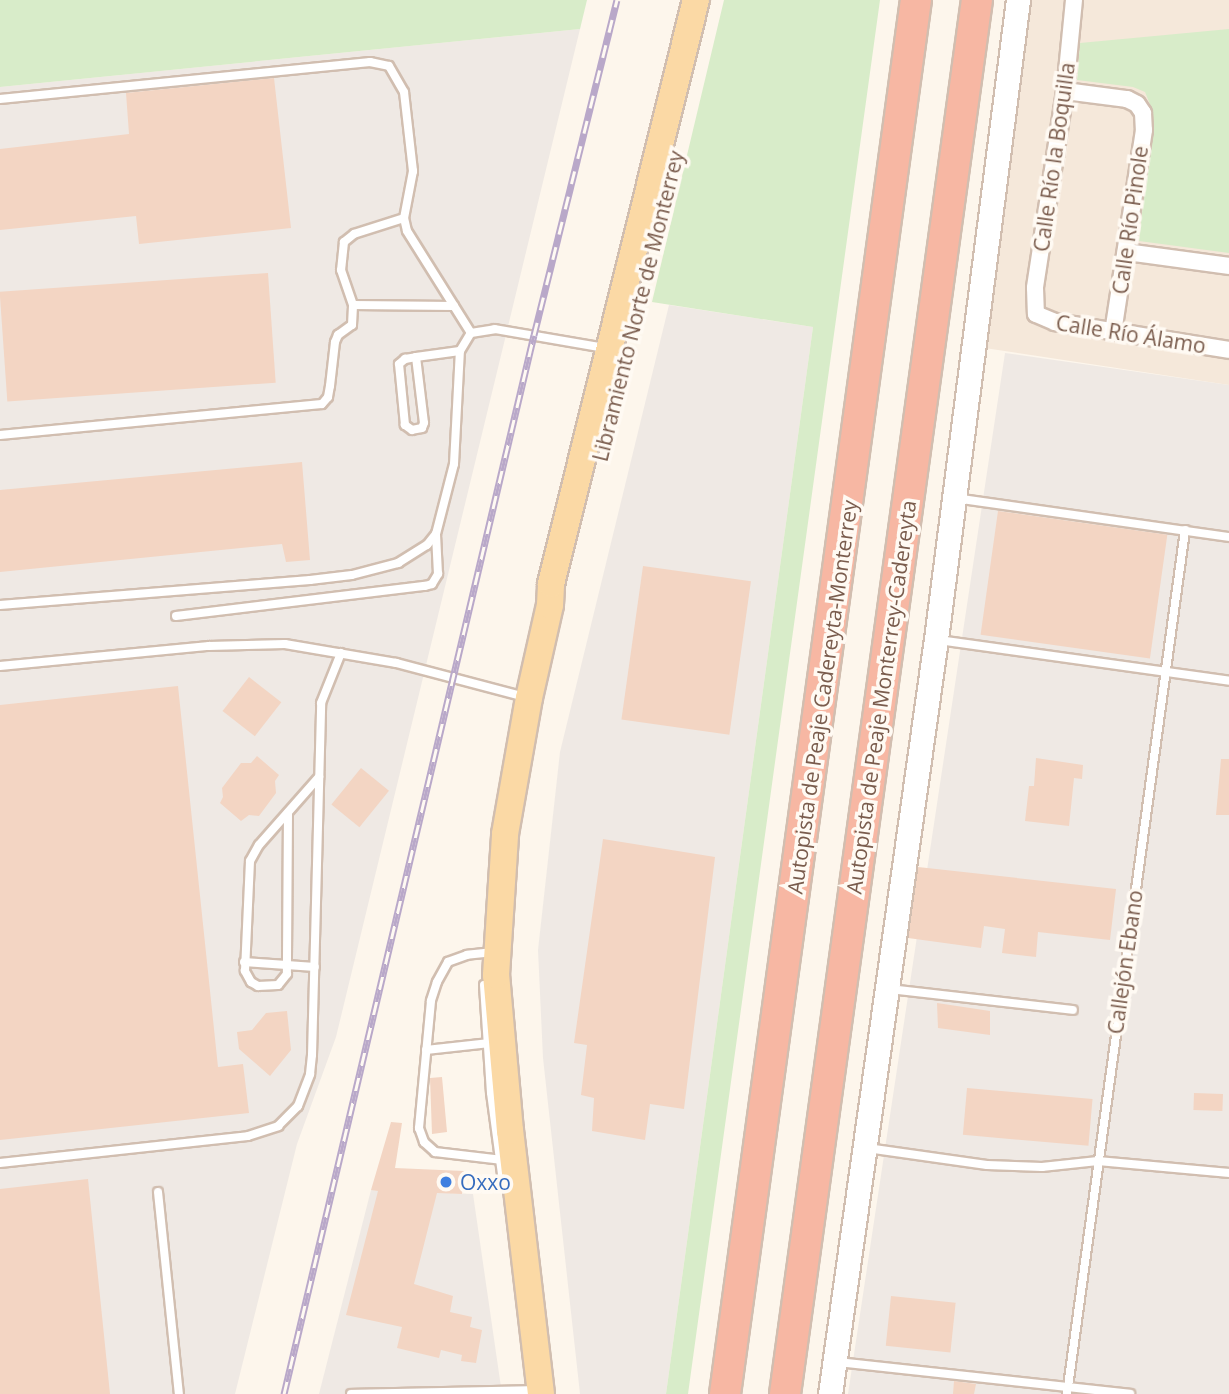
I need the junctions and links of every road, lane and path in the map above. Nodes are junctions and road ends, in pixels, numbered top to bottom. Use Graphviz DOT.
graph roads {
  1 [pos="696,0"];
  2 [pos="709,0"];
  3 [pos="916,0"];
  4 [pos="977,0"];
  5 [pos="1018,0"];
  6 [pos="1074,0"];
  7 [pos="1065,92"];
  8 [pos="0,99"];
  9 [pos="663,209"];
  10 [pos="404,218"];
  11 [pos="1126,252"];
  12 [pos="1229,266"];
  13 [pos="353,305"];
  14 [pos="454,306"];
  15 [pos="1036,314"];
  16 [pos="1113,332"];
  17 [pos="471,333"];
  18 [pos="611,350"];
  19 [pos="1229,350"];
  20 [pos="460,351"];
  21 [pos="416,357"];
  22 [pos="0,435"];
  23 [pos="595,479"];
  24 [pos="952,498"];
  25 [pos="1185,530"];
  26 [pos="436,534"];
  27 [pos="1229,537"];
  28 [pos="0,606"];
  29 [pos="550,606"];
  30 [pos="176,617"];
  31 [pos="936,639"];
  32 [pos="341,653"];
  33 [pos="0,666"];
  34 [pos="1165,674"];
  35 [pos="1229,681"];
  36 [pos="529,698"];
  37 [pos="319,777"];
  38 [pos="288,813"];
  39 [pos="505,834"];
  40 [pos="491,887"];
  41 [pos="487,956"];
  42 [pos="244,962"];
  43 [pos="288,966"];
  44 [pos="315,967"];
  45 [pos="886,989"];
  46 [pos="1073,1010"];
  47 [pos="494,1043"];
  48 [pos="426,1049"];
  49 [pos="864,1147"];
  50 [pos="1098,1161"];
  51 [pos="0,1163"];
  52 [pos="506,1167"];
  53 [pos="1229,1173"];
  54 [pos="158,1192"];
  55 [pos="510,1214"];
  56 [pos="531,1313"];
  57 [pos="836,1362"];
  58 [pos="540,1392"];
  59 [pos="1067,1392"];
  60 [pos="178,1394"];
  61 [pos="351,1394"];
  62 [pos="725,1394"];
  63 [pos="785,1394"];
  64 [pos="830,1394"];
  65 [pos="1130,1394"];
  1 -- 18 [label="main road, Libramiento Norte de Monterrey"];
  2 -- 9 [label="main road, Libramiento Norte de Monterrey"];
  3 -- 62 [label="highway, Autopista de Peaje Cadereyta-Monterrey"];
  4 -- 63 [label="highway, Autopista de Peaje Monterrey-Cadereyta"];
  5 -- 24 [label="street"];
  6 -- 7 [label="street, Calle Río la Boquilla"];
  7 -- 11 [label="street, Calle Río Pinole"];
  7 -- 15 [label="street, Calle Río la Boquilla"];
  8 -- 10 [label="lane"];
  9 -- 18 [label="main road"];
  9 -- 23 [label="main road, Libramiento Norte de Monterrey"];
  10 -- 13 [label="lane"];
  10 -- 14 [label="lane"];
  11 -- 12 [label="street"];
  11 -- 16 [label="street, Calle Río Pinole"];
  13 -- 14 [label="lane"];
  13 -- 22 [label="lane"];
  14 -- 17 [label="lane"];
  15 -- 16 [label="street, Calle Río Álamo"];
  16 -- 19 [label="street, Calle Río Álamo"];
  17 -- 18 [label="lane"];
  17 -- 20 [label="lane"];
  18 -- 23 [label="main road"];
  18 -- 29 [label="main road, Libramiento Norte de Monterrey"];
  20 -- 21 [label="lane"];
  20 -- 26 [label="lane"];
  21 -- 21 [label="lane"];
  23 -- 29 [label="main road, Libramiento Norte de Monterrey"];
  24 -- 25 [label="lane"];
  24 -- 31 [label="street"];
  25 -- 27 [label="lane"];
  25 -- 34 [label="lane, Callejón Ebano"];
  26 -- 28 [label="lane"];
  26 -- 30 [label="lane"];
  29 -- 36 [label="main road, Libramiento Norte de Monterrey"];
  31 -- 34 [label="lane"];
  31 -- 45 [label="street"];
  32 -- 33 [label="lane"];
  32 -- 36 [label="lane"];
  32 -- 37 [label="lane"];
  34 -- 35 [label="lane"];
  34 -- 50 [label="lane, Callejón Ebano"];
  36 -- 39 [label="main road, Libramiento Norte de Monterrey"];
  37 -- 38 [label="lane"];
  37 -- 44 [label="lane"];
  38 -- 42 [label="lane"];
  38 -- 43 [label="lane"];
  39 -- 40 [label="lane"];
  39 -- 41 [label="main road, Libramiento Norte de Monterrey"];
  41 -- 47 [label="main road, Libramiento Norte de Monterrey"];
  41 -- 48 [label="lane"];
  42 -- 43 [label="lane"];
  42 -- 43 [label="lane"];
  43 -- 44 [label="lane"];
  44 -- 51 [label="lane"];
  45 -- 46 [label="lane"];
  45 -- 49 [label="street"];
  47 -- 48 [label="lane"];
  47 -- 52 [label="main road, Libramiento Norte de Monterrey"];
  48 -- 52 [label="lane"];
  49 -- 50 [label="lane"];
  49 -- 57 [label="street"];
  50 -- 53 [label="lane"];
  50 -- 59 [label="lane, Callejón Ebano"];
  52 -- 56 [label="main road, Libramiento Norte de Monterrey"];
  54 -- 60 [label="lane"];
  55 -- 56 [label="lane"];
  56 -- 58 [label="main road, Libramiento Norte de Monterrey"];
  57 -- 59 [label="lane"];
  57 -- 64 [label="street"];
  58 -- 61 [label="lane"];
  59 -- 65 [label="lane"];
}
